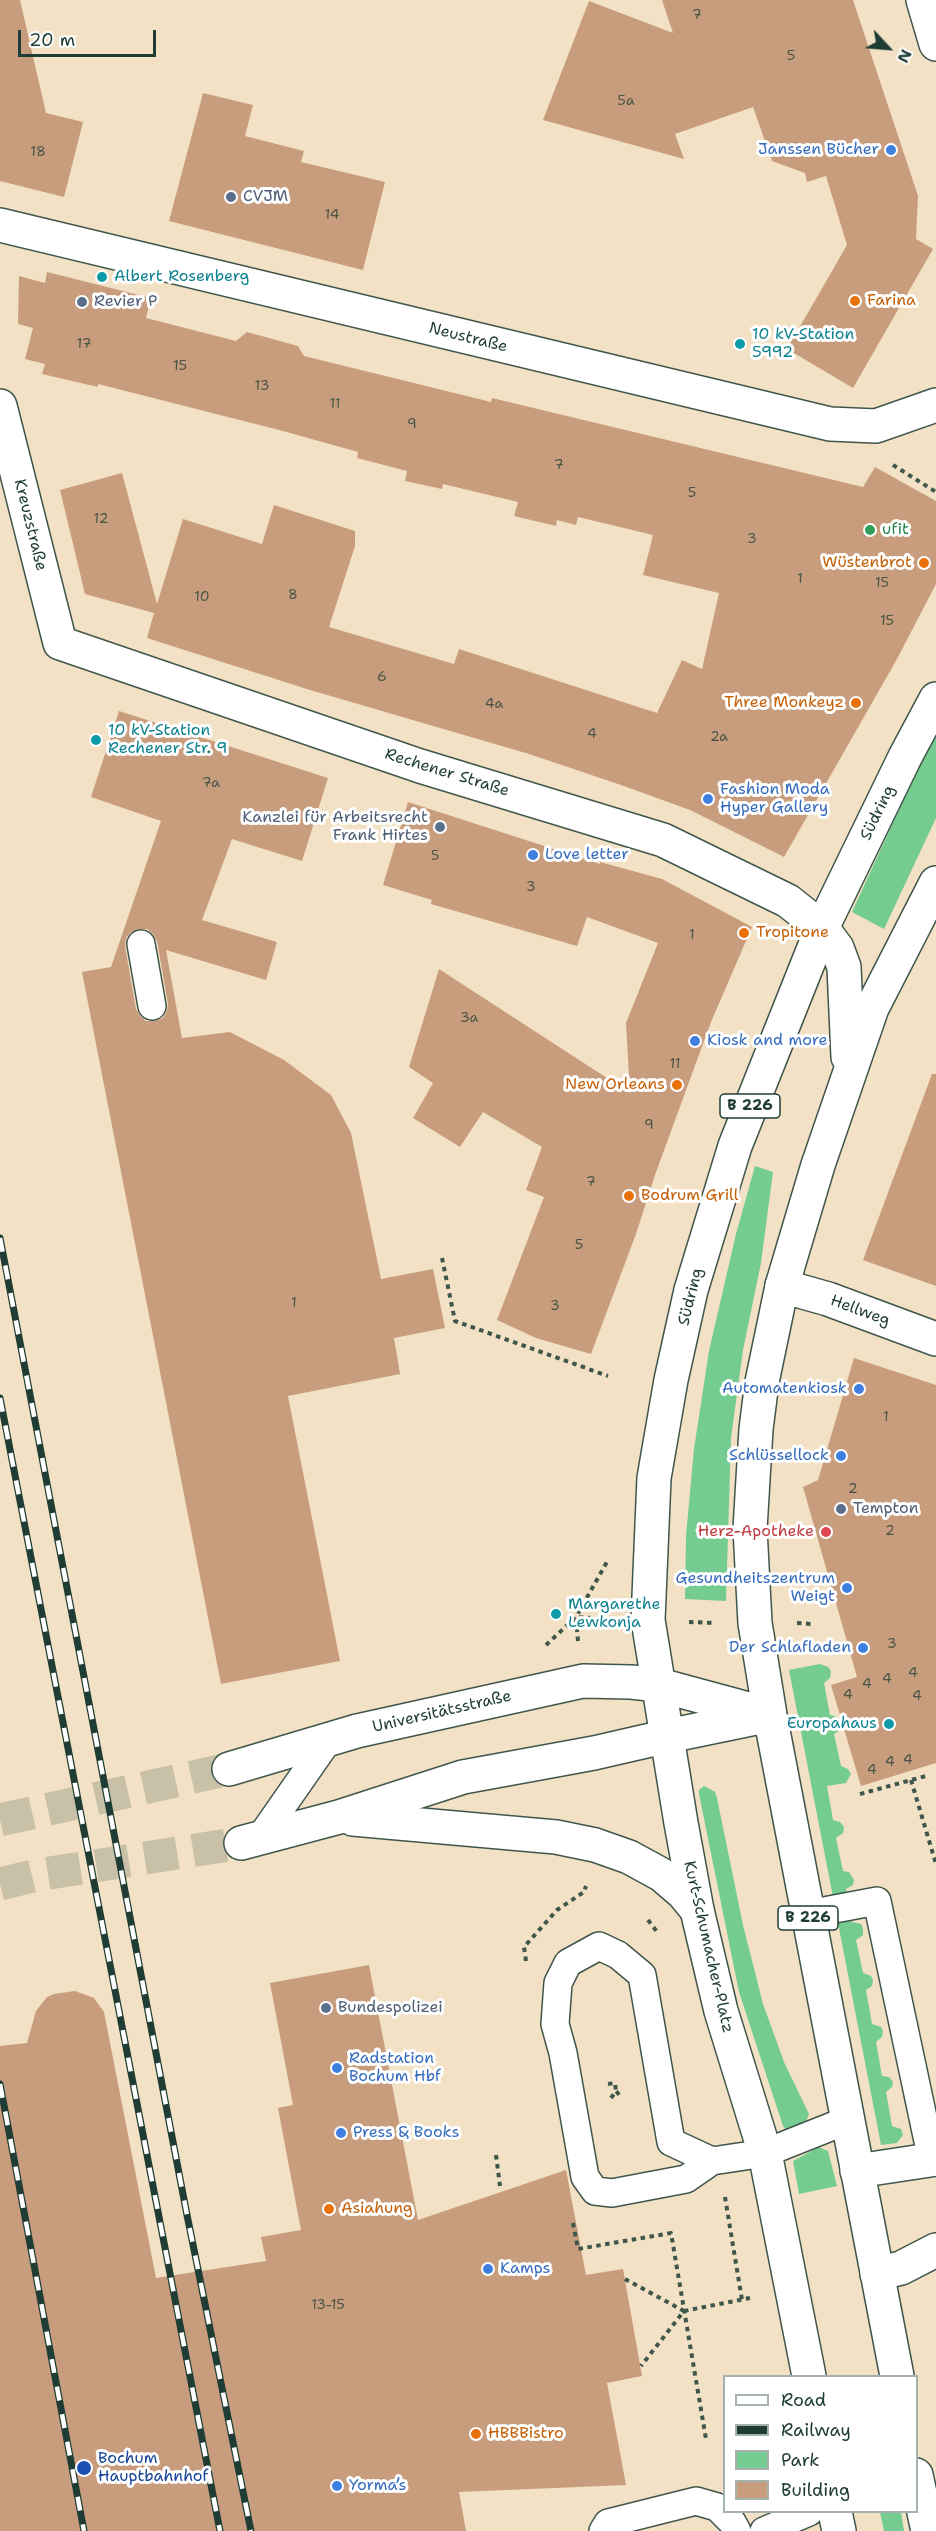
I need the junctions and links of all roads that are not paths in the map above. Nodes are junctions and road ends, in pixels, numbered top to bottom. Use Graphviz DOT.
graph roads {
  1 [pos="923,0"];
  2 [pos="936,44"];
  3 [pos="0,225"];
  4 [pos="936,405"];
  5 [pos="0,406"];
  6 [pos="60,643"];
  7 [pos="936,699"];
  8 [pos="936,883"];
  9 [pos="822,928"];
  10 [pos="141,944"];
  11 [pos="152,1006"];
  12 [pos="848,1077"];
  13 [pos="782,1286"];
  14 [pos="936,1339"];
  15 [pos="659,1685"];
  16 [pos="770,1715"];
  17 [pos="668,1736"];
  18 [pos="329,1739"];
  19 [pos="229,1769"];
  20 [pos="339,1817"];
  21 [pos="251,1841"];
  22 [pos="697,1910"];
  23 [pos="808,1914"];
  24 [pos="848,2120"];
  25 [pos="765,2153"];
  26 [pos="712,2162"];
  27 [pos="935,2166"];
  28 [pos="857,2171"];
  29 [pos="936,2250"];
  30 [pos="877,2274"];
  31 [pos="892,2370"];
  32 [pos="809,2375"];
  33 [pos="918,2484"];
  34 [pos="804,2513"];
  35 [pos="835,2513"];
  36 [pos="603,2531"];
  37 [pos="737,2531"];
  38 [pos="764,2531"];
  39 [pos="839,2531"];
  40 [pos="928,2531"];
  1 -- 2 [label="main road"];
  3 -- 4 [label="main road, Neustraße"];
  5 -- 6 [label="main road, Kreuzstraße"];
  6 -- 9 [label="main road, Rechener Straße"];
  7 -- 9 [label="main road, Südring / B 226"];
  8 -- 12 [label="main road, B 226"];
  9 -- 12 [label="main road"];
  9 -- 15 [label="main road, Südring / B 226"];
  10 -- 11 [label="lane"];
  12 -- 13 [label="main road, B 226"];
  13 -- 14 [label="main road, Hellweg"];
  13 -- 16 [label="main road, B 226"];
  15 -- 16 [label="main road"];
  15 -- 17 [label="main road, Kurt-Schumacher-Platz / B 226"];
  15 -- 18 [label="main road, Universitätsstraße"];
  16 -- 17 [label="main road"];
  16 -- 23 [label="main road, B 226"];
  17 -- 20 [label="main road"];
  17 -- 22 [label="main road, Kurt-Schumacher-Platz / B 226"];
  18 -- 19 [label="main road, Universitätsstraße"];
  18 -- 21 [label="lane"];
  20 -- 21 [label="main road"];
  20 -- 22 [label="main road"];
  22 -- 25 [label="main road, Kurt-Schumacher-Platz / B 226"];
  23 -- 24 [label="main road, B 226"];
  23 -- 27 [label="lane"];
  24 -- 25 [label="lane"];
  24 -- 28 [label="main road, B 226"];
  25 -- 26 [label="lane"];
  25 -- 32 [label="main road, Kurt-Schumacher-Platz / B 226"];
  26 -- 26 [label="lane"];
  27 -- 28 [label="main road"];
  28 -- 30 [label="main road, B 226"];
  29 -- 30 [label="main road"];
  30 -- 31 [label="main road, B 226"];
  33 -- 40 [label="main road"];
  34 -- 38 [label="lane"];
  35 -- 39 [label="main road"];
  36 -- 37 [label="lane"];
}
